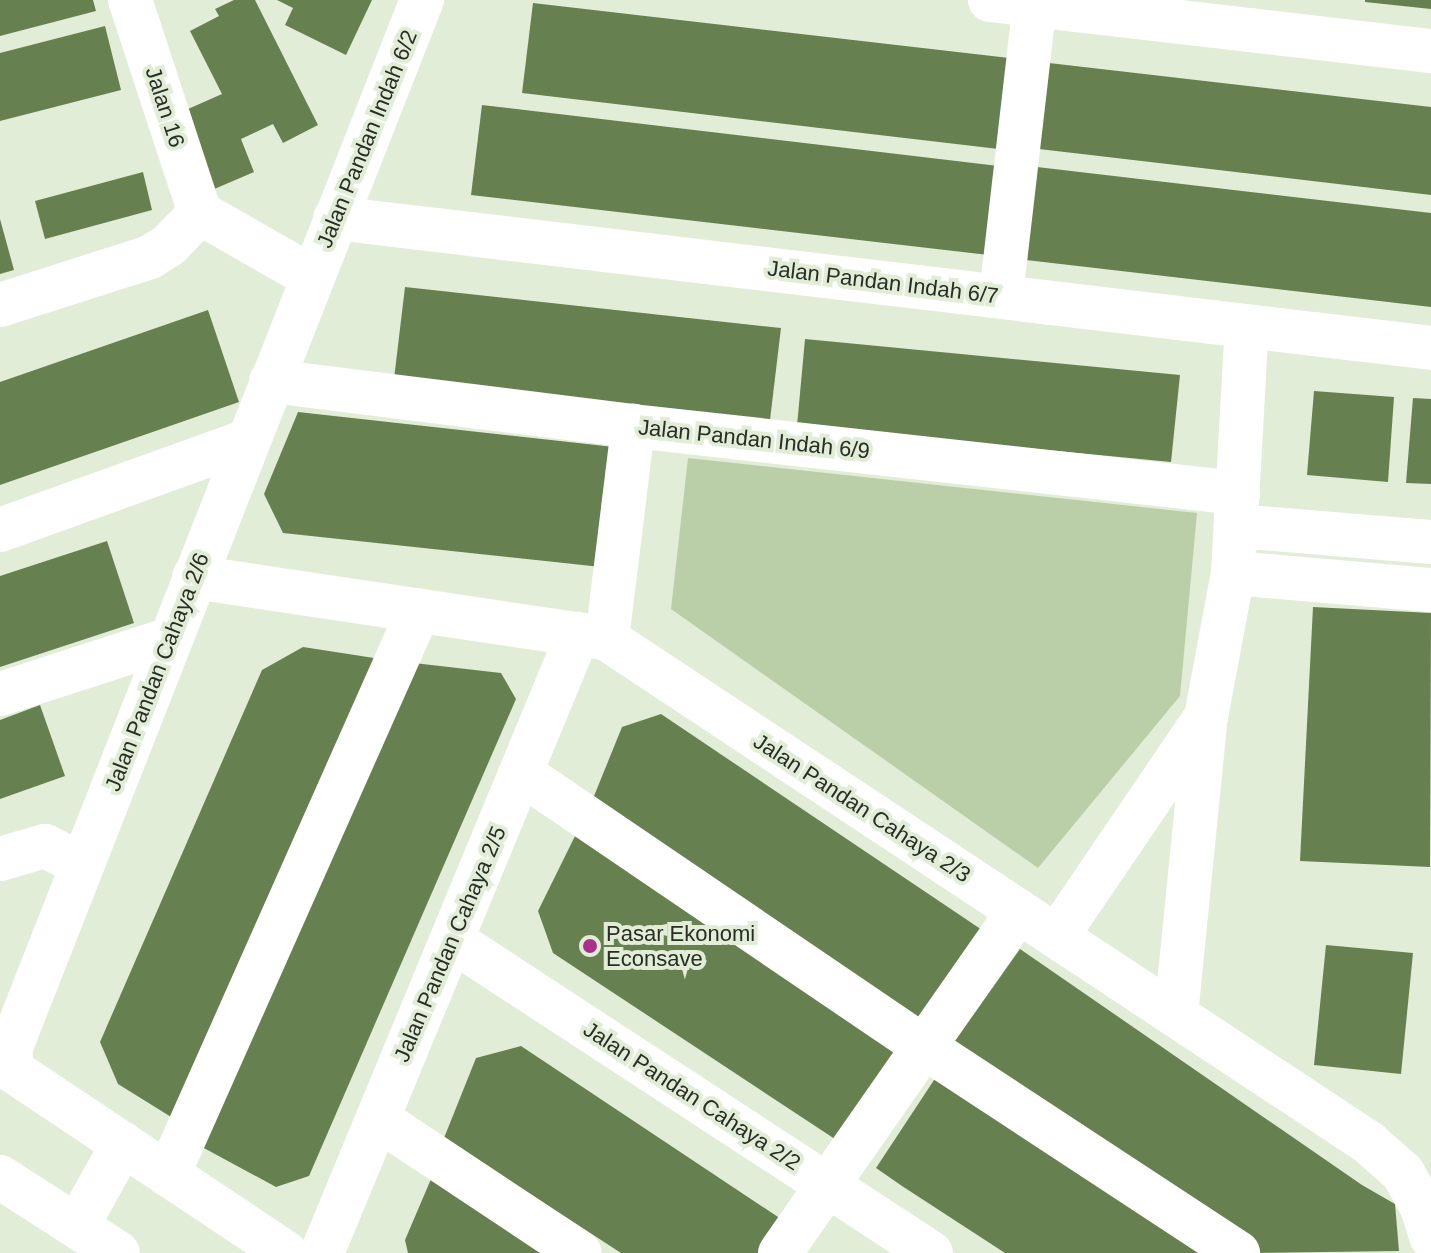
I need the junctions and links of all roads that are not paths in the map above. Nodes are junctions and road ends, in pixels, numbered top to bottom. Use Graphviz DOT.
graph roads {
  1 [pos="130,0"];
  2 [pos="422,0"];
  3 [pos="990,0"];
  4 [pos="1035,3"];
  5 [pos="1431,51"];
  6 [pos="200,213"];
  7 [pos="335,218"];
  8 [pos="312,277"];
  9 [pos="1001,296"];
  10 [pos="0,305"];
  11 [pos="1247,326"];
  12 [pos="1431,348"];
  13 [pos="271,381"];
  14 [pos="633,426"];
  15 [pos="247,441"];
  16 [pos="1237,510"];
  17 [pos="0,530"];
  18 [pos="1431,542"];
  19 [pos="1233,573"];
  20 [pos="194,577"];
  21 [pos="1431,590"];
  22 [pos="419,610"];
  23 [pos="593,637"];
  24 [pos="170,639"];
  25 [pos="0,694"];
  26 [pos="1206,717"];
  27 [pos="521,773"];
  28 [pos="0,859"];
  29 [pos="81,864"];
  30 [pos="1019,911"];
  31 [pos="1057,936"];
  32 [pos="452,940"];
  33 [pos="1176,1015"];
  34 [pos="923,1046"];
  35 [pos="378,1119"];
  36 [pos="123,1144"];
  37 [pos="168,1175"];
  38 [pos="0,1177"];
  39 [pos="827,1184"];
  40 [pos="77,1226"];
  41 [pos="1431,1237"];
  42 [pos="118,1253"];
  43 [pos="286,1253"];
  44 [pos="322,1253"];
  45 [pos="580,1253"];
  46 [pos="780,1253"];
  47 [pos="931,1253"];
  48 [pos="1238,1253"];
  1 -- 6 [label="street, Jalan 16"];
  2 -- 7 [label="street, Jalan Pandan Indah 6/2"];
  3 -- 4 [label="street"];
  4 -- 5 [label="street"];
  4 -- 9 [label="street"];
  6 -- 8 [label="street"];
  6 -- 10 [label="street"];
  7 -- 8 [label="street, Jalan Pandan Indah 6/2"];
  7 -- 9 [label="street, Jalan Pandan Indah 6/7"];
  8 -- 13 [label="street, Jalan Pandan Cahaya 2/6"];
  9 -- 11 [label="street, Jalan Pandan Indah 6/7"];
  11 -- 12 [label="street, Jalan Pandan Indah 6/7"];
  11 -- 16 [label="street"];
  13 -- 14 [label="street, Jalan Pandan Indah 6/9"];
  13 -- 15 [label="street, Jalan Pandan Cahaya 2/6"];
  14 -- 16 [label="street, Jalan Pandan Indah 6/9"];
  14 -- 23 [label="street, Jalan Pandan Cahaya 2/5"];
  15 -- 17 [label="street"];
  15 -- 20 [label="street, Jalan Pandan Cahaya 2/6"];
  16 -- 18 [label="street"];
  16 -- 19 [label="street"];
  19 -- 21 [label="street"];
  19 -- 26 [label="street"];
  20 -- 22 [label="street, Jalan Pandan Cahaya 2/3"];
  20 -- 24 [label="street, Jalan Pandan Cahaya 2/6"];
  22 -- 23 [label="street, Jalan Pandan Cahaya 2/3"];
  22 -- 37 [label="street"];
  23 -- 27 [label="street, Jalan Pandan Cahaya 2/5"];
  23 -- 30 [label="street, Jalan Pandan Cahaya 2/3"];
  24 -- 25 [label="street"];
  24 -- 29 [label="street, Jalan Pandan Cahaya 2/6"];
  26 -- 31 [label="street"];
  26 -- 33 [label="street"];
  27 -- 32 [label="street, Jalan Pandan Cahaya 2/5"];
  27 -- 34 [label="street"];
  28 -- 29 [label="street"];
  29 -- 36 [label="street, Jalan Pandan Cahaya 2/6"];
  30 -- 31 [label="street, Jalan Pandan Cahaya 2/3"];
  30 -- 34 [label="street"];
  31 -- 33 [label="street, Jalan Pandan Cahaya 2/3"];
  32 -- 35 [label="street, Jalan Pandan Cahaya 2/5"];
  32 -- 39 [label="street, Jalan Pandan Cahaya 2/2"];
  33 -- 41 [label="street, Jalan Pandan Cahaya 2/3"];
  34 -- 39 [label="street"];
  34 -- 48 [label="street"];
  35 -- 44 [label="street, Jalan Pandan Cahaya 2/5"];
  35 -- 45 [label="street"];
  36 -- 37 [label="street"];
  36 -- 40 [label="street"];
  37 -- 43 [label="street"];
  38 -- 40 [label="street"];
  39 -- 46 [label="street"];
  39 -- 47 [label="street, Jalan Pandan Cahaya 2/2"];
  40 -- 42 [label="street"];
}
